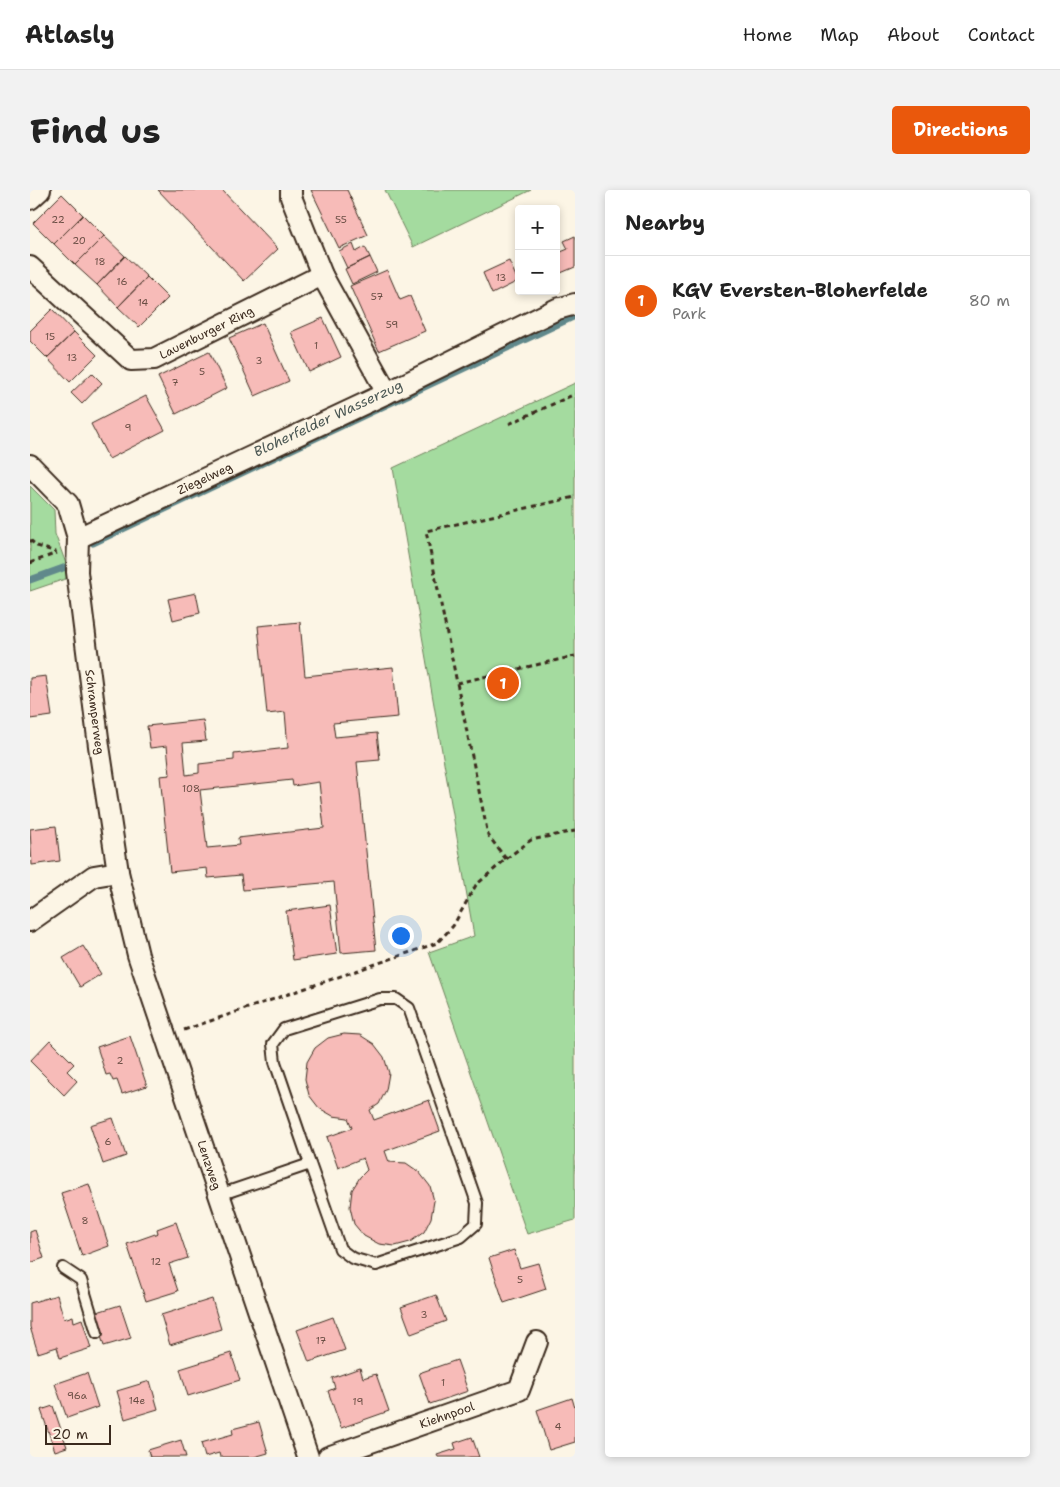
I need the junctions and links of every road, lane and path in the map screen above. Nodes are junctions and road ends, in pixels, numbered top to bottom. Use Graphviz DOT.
graph roads {
  1 [pos="40,190"];
  2 [pos="291,190"];
  3 [pos="30,199"];
  4 [pos="30,267"];
  5 [pos="322,275"];
  6 [pos="575,304"];
  7 [pos="387,393"];
  8 [pos="575,394"];
  9 [pos="509,424"];
  10 [pos="30,465"];
  11 [pos="575,497"];
  12 [pos="78,538"];
  13 [pos="30,540"];
  14 [pos="58,552"];
  15 [pos="575,656"];
  16 [pos="457,683"];
  17 [pos="575,831"];
  18 [pos="506,859"];
  19 [pos="118,872"];
  20 [pos="30,921"];
  21 [pos="165,1037"];
  22 [pos="310,1164"];
  23 [pos="220,1195"];
  24 [pos="64,1268"];
  25 [pos="98,1333"];
  26 [pos="537,1342"];
  27 [pos="308,1457"];
  28 [pos="328,1457"];
  1 -- 3 [label="street"];
  2 -- 5 [label="street"];
  4 -- 5 [label="street, Lauenburger Ring"];
  5 -- 7 [label="street"];
  6 -- 7 [label="street, Ziegelweg"];
  7 -- 12 [label="street, Ziegelweg"];
  8 -- 9 [label="path"];
  10 -- 12 [label="street, Schramperweg"];
  11 -- 16 [label="path"];
  12 -- 19 [label="street, Schramperweg"];
  13 -- 14 [label="path"];
  15 -- 16 [label="path"];
  16 -- 18 [label="path"];
  17 -- 18 [label="path"];
  18 -- 21 [label="path"];
  19 -- 20 [label="street"];
  19 -- 21 [label="street, Lenzweg"];
  21 -- 23 [label="street, Lenzweg"];
  22 -- 22 [label="lane"];
  22 -- 23 [label="lane"];
  23 -- 27 [label="street, Lenzweg"];
  24 -- 25 [label="lane"];
  26 -- 28 [label="street, Kiehnpool"];
}
